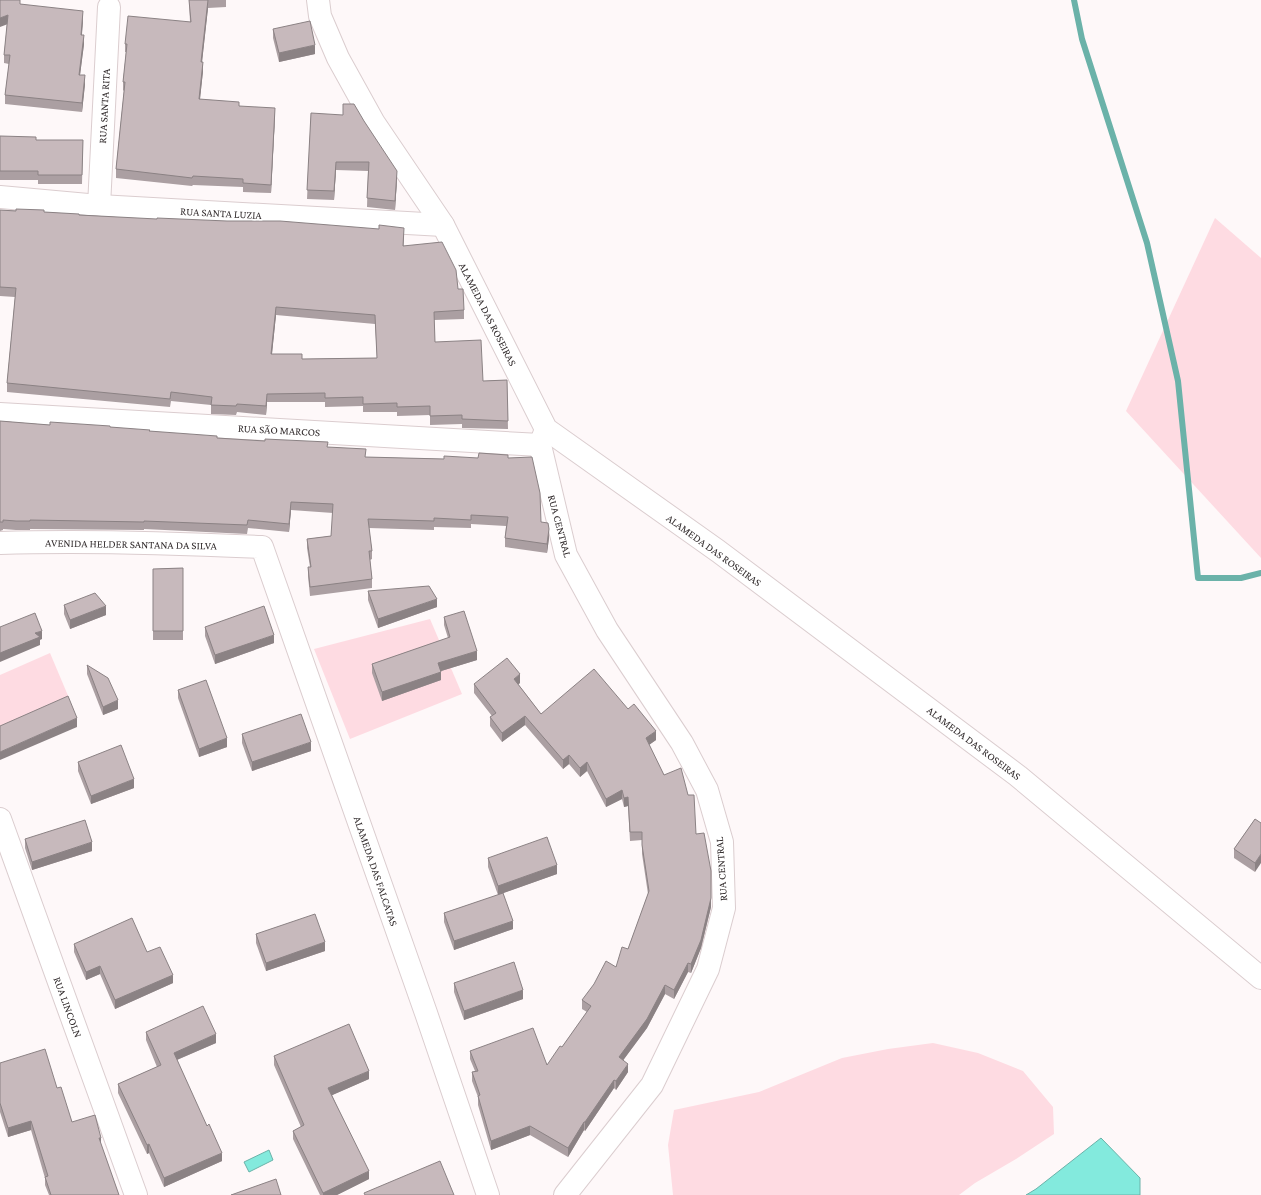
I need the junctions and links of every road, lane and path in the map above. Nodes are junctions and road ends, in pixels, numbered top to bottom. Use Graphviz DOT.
graph roads {
  1 [pos="318,0"];
  2 [pos="109,7"];
  3 [pos="0,198"];
  4 [pos="99,206"];
  5 [pos="443,225"];
  6 [pos="0,414"];
  7 [pos="543,437"];
  8 [pos="0,543"];
  9 [pos="262,547"];
  10 [pos="0,819"];
  11 [pos="1261,978"];
  12 [pos="136,1195"];
  13 [pos="488,1195"];
  14 [pos="566,1195"];
  1 -- 5 [label="street, ALAMEDA DAS ROSEIRAS"];
  2 -- 4 [label="street, RUA SANTA RITA"];
  3 -- 4 [label="street, RUA SANTA LUZIA"];
  4 -- 5 [label="street, RUA SANTA LUZIA"];
  5 -- 7 [label="street, ALAMEDA DAS ROSEIRAS"];
  6 -- 7 [label="street, RUA SÃO MARCOS"];
  7 -- 11 [label="street, ALAMEDA DAS ROSEIRAS"];
  7 -- 14 [label="street, RUA CENTRAL"];
  8 -- 9 [label="street, AVENIDA HELDER SANTANA DA SILVA"];
  9 -- 13 [label="street, ALAMEDA DAS FALCATAS"];
  10 -- 12 [label="street, RUA LINCOLN"];
}
